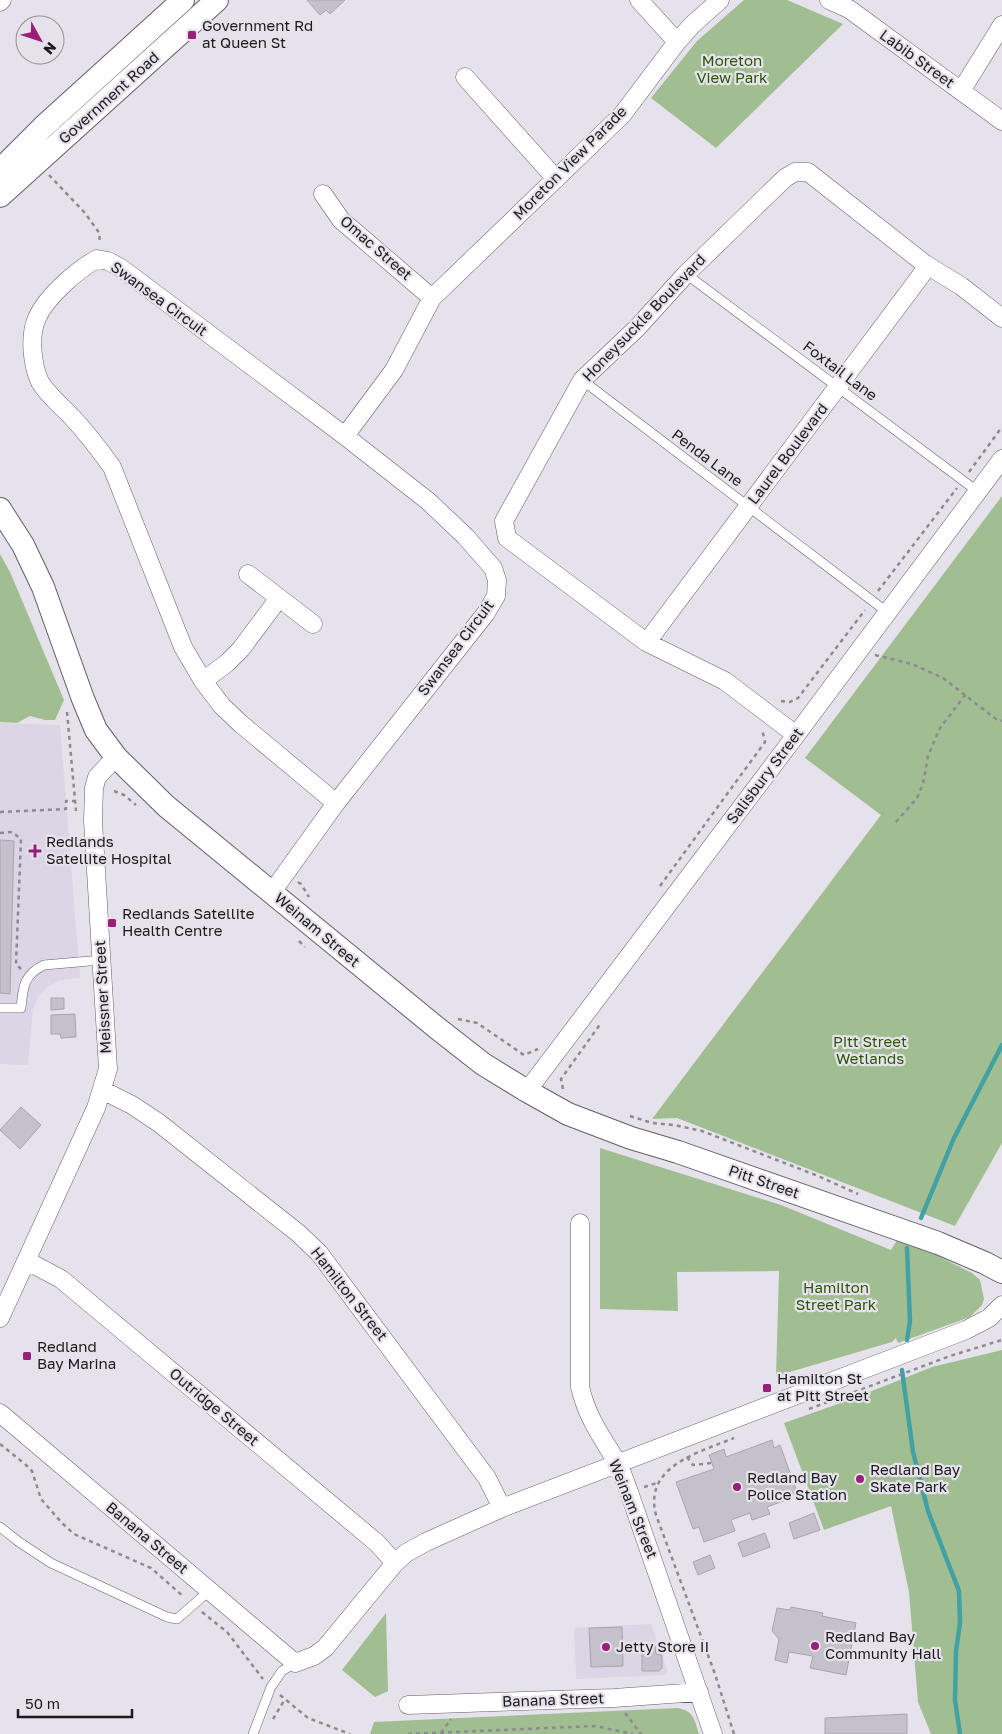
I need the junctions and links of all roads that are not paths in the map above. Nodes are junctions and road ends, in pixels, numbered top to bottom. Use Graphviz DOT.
graph roads {
  1 [pos="183,0"];
  2 [pos="217,0"];
  3 [pos="638,0"];
  4 [pos="720,0"];
  5 [pos="830,0"];
  6 [pos="171,8"];
  7 [pos="1002,25"];
  8 [pos="677,42"];
  9 [pos="466,77"];
  10 [pos="961,91"];
  11 [pos="1002,121"];
  12 [pos="0,170"];
  13 [pos="556,179"];
  14 [pos="323,194"];
  15 [pos="0,196"];
  16 [pos="928,266"];
  17 [pos="686,274"];
  18 [pos="432,298"];
  19 [pos="1002,318"];
  20 [pos="582,380"];
  21 [pos="838,387"];
  22 [pos="345,436"];
  23 [pos="1002,459"];
  24 [pos="977,491"];
  25 [pos="748,506"];
  26 [pos="0,509"];
  27 [pos="248,574"];
  28 [pos="279,598"];
  29 [pos="887,612"];
  30 [pos="313,624"];
  31 [pos="647,642"];
  32 [pos="202,681"];
  33 [pos="796,735"];
  34 [pos="116,757"];
  35 [pos="336,803"];
  36 [pos="272,892"];
  37 [pos="101,960"];
  38 [pos="0,1008"];
  39 [pos="102,1090"];
  40 [pos="527,1091"];
  41 [pos="580,1223"];
  42 [pos="27,1261"];
  43 [pos="1002,1272"];
  44 [pos="1002,1304"];
  45 [pos="0,1318"];
  46 [pos="0,1413"];
  47 [pos="618,1464"];
  48 [pos="502,1508"];
  49 [pos="0,1527"];
  50 [pos="395,1563"];
  51 [pos="209,1591"];
  52 [pos="295,1662"];
  53 [pos="698,1692"];
  54 [pos="408,1705"];
  55 [pos="252,1734"];
  56 [pos="713,1734"];
  1 -- 6 [label="street, Government Road"];
  2 -- 15 [label="street, Government Road"];
  3 -- 8 [label="street"];
  4 -- 8 [label="street, Moreton View Parade"];
  5 -- 10 [label="street, Labib Street"];
  6 -- 12 [label="street, Government Road"];
  7 -- 10 [label="street"];
  8 -- 13 [label="street, Moreton View Parade"];
  9 -- 13 [label="street"];
  10 -- 11 [label="street, Labib Street"];
  13 -- 18 [label="street, Moreton View Parade"];
  14 -- 18 [label="street, Omac Street"];
  16 -- 17 [label="street, Honeysuckle Boulevard"];
  16 -- 19 [label="street, Honeysuckle Boulevard"];
  16 -- 21 [label="street, Laurel Boulevard"];
  17 -- 20 [label="street, Honeysuckle Boulevard"];
  17 -- 21 [label="lane, Foxtail Lane"];
  18 -- 22 [label="street, Moreton View Parade"];
  20 -- 25 [label="lane, Penda Lane"];
  20 -- 31 [label="street, Honeysuckle Boulevard"];
  21 -- 24 [label="lane, Foxtail Lane"];
  21 -- 25 [label="street, Laurel Boulevard"];
  22 -- 32 [label="street, Swansea Circuit"];
  22 -- 35 [label="street, Swansea Circuit"];
  23 -- 24 [label="street, Salisbury Street"];
  24 -- 29 [label="street, Salisbury Street"];
  25 -- 29 [label="lane, Penda Lane"];
  25 -- 31 [label="street, Laurel Boulevard"];
  26 -- 34 [label="street"];
  27 -- 28 [label="street"];
  28 -- 30 [label="street"];
  28 -- 32 [label="street"];
  29 -- 33 [label="street, Salisbury Street"];
  31 -- 33 [label="street, Honeysuckle Boulevard"];
  32 -- 35 [label="street, Swansea Circuit"];
  33 -- 40 [label="street, Salisbury Street"];
  34 -- 36 [label="street, Weinam Street"];
  34 -- 37 [label="street, Meissner Street"];
  35 -- 36 [label="street, Swansea Circuit"];
  36 -- 40 [label="street, Weinam Street"];
  37 -- 38 [label="lane"];
  37 -- 39 [label="street, Meissner Street"];
  39 -- 42 [label="street, Meissner Street"];
  39 -- 48 [label="street, Hamilton Street"];
  40 -- 43 [label="street, Pitt Street"];
  41 -- 47 [label="street, Weinam Street"];
  42 -- 45 [label="street, Meissner Street"];
  42 -- 50 [label="street, Outridge Street"];
  44 -- 47 [label="street"];
  46 -- 51 [label="street, Banana Street"];
  47 -- 48 [label="street"];
  47 -- 53 [label="street, Weinam Street"];
  48 -- 50 [label="street"];
  49 -- 51 [label="lane"];
  50 -- 52 [label="street"];
  51 -- 52 [label="street, Banana Street"];
  52 -- 55 [label="lane"];
  53 -- 54 [label="street, Banana Street"];
  53 -- 56 [label="street, Weinam Street"];
}
